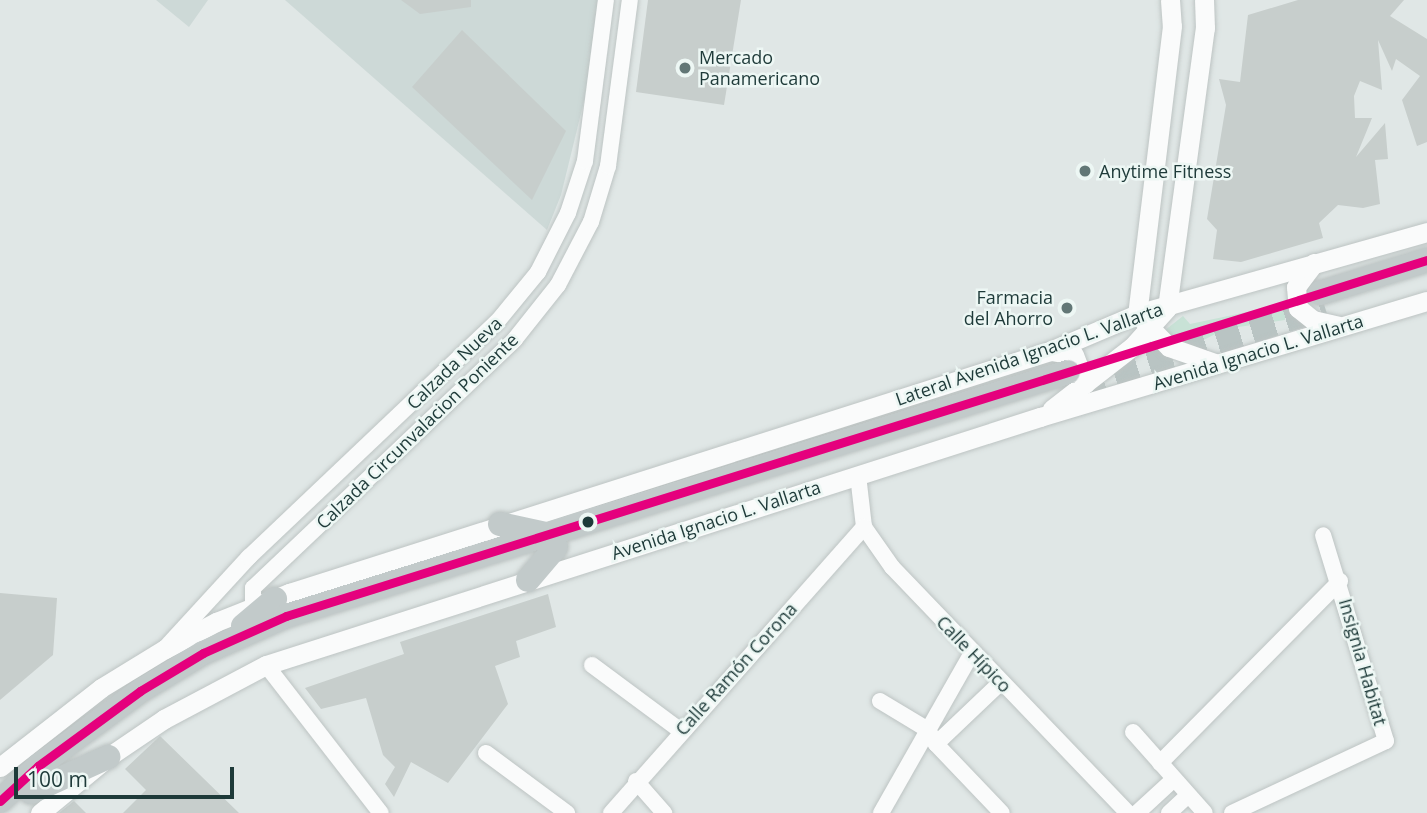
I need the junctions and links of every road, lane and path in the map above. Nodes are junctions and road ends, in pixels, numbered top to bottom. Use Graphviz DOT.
graph roads {
  1 [pos="606,0"];
  2 [pos="630,0"];
  3 [pos="1170,0"];
  4 [pos="1204,0"];
  5 [pos="1427,232"];
  6 [pos="1427,260"];
  7 [pos="1314,263"];
  8 [pos="1427,276"];
  9 [pos="516,300"];
  10 [pos="1427,301"];
  11 [pos="1167,308"];
  12 [pos="1328,309"];
  13 [pos="538,312"];
  14 [pos="1137,314"];
  15 [pos="1149,331"];
  16 [pos="1050,351"];
  17 [pos="1218,364"];
  18 [pos="1075,381"];
  19 [pos="1040,417"];
  20 [pos="346,466"];
  21 [pos="858,475"];
  22 [pos="362,484"];
  23 [pos="500,524"];
  24 [pos="863,527"];
  25 [pos="1324,535"];
  26 [pos="551,541"];
  27 [pos="528,580"];
  28 [pos="1340,581"];
  29 [pos="264,603"];
  30 [pos="220,646"];
  31 [pos="165,649"];
  32 [pos="972,653"];
  33 [pos="266,665"];
  34 [pos="592,665"];
  35 [pos="1001,682"];
  36 [pos="880,701"];
  37 [pos="681,731"];
  38 [pos="1133,732"];
  39 [pos="932,737"];
  40 [pos="486,753"];
  41 [pos="108,757"];
  42 [pos="1160,763"];
  43 [pos="0,767"];
  44 [pos="1174,779"];
  45 [pos="636,781"];
  46 [pos="1188,795"];
  47 [pos="0,801"];
  48 [pos="36,802"];
  49 [pos="9,813"];
  50 [pos="381,813"];
  51 [pos="567,813"];
  52 [pos="611,813"];
  53 [pos="664,813"];
  54 [pos="881,813"];
  55 [pos="1002,813"];
  56 [pos="1128,813"];
  57 [pos="1137,813"];
  58 [pos="1169,813"];
  59 [pos="1205,813"];
  60 [pos="1232,813"];
  1 -- 9 [label="street, Calzada Nueva"];
  2 -- 13 [label="street, Calzada Circunvalacion Poniente"];
  3 -- 14 [label="street"];
  4 -- 11 [label="street"];
  5 -- 7 [label="street, Lateral Avenida Ignacio L. Vallarta"];
  6 -- 12 [label="highway, Avenida Ignacio L. Vallarta"];
  7 -- 11 [label="street, Lateral Avenida Ignacio L. Vallarta"];
  7 -- 12 [label="street"];
  8 -- 12 [label="highway, Avenida Ignacio L. Vallarta"];
  9 -- 13 [label="street"];
  9 -- 20 [label="street, Calzada Nueva"];
  10 -- 12 [label="street, Avenida Ignacio L. Vallarta"];
  11 -- 14 [label="street, Lateral Avenida Ignacio L. Vallarta"];
  11 -- 15 [label="street"];
  12 -- 17 [label="street, Avenida Ignacio L. Vallarta"];
  13 -- 22 [label="street, Calzada Circunvalacion Poniente"];
  14 -- 15 [label="street"];
  14 -- 16 [label="street, Lateral Avenida Ignacio L. Vallarta"];
  15 -- 17 [label="street"];
  15 -- 18 [label="street"];
  16 -- 18 [label="street"];
  16 -- 23 [label="street, Lateral Avenida Ignacio L. Vallarta"];
  17 -- 19 [label="street, Avenida Ignacio L. Vallarta"];
  18 -- 19 [label="street"];
  18 -- 26 [label="highway, Avenida Ignacio L. Vallarta"];
  19 -- 21 [label="street, Avenida Ignacio L. Vallarta"];
  20 -- 22 [label="street"];
  20 -- 31 [label="street, Calzada Nueva"];
  21 -- 24 [label="street"];
  21 -- 27 [label="street, Avenida Ignacio L. Vallarta"];
  22 -- 29 [label="street, Calzada Circunvalacion Poniente"];
  23 -- 26 [label="highway"];
  23 -- 29 [label="street"];
  24 -- 32 [label="street, Calle Hípico"];
  24 -- 37 [label="street, Calle Ramón Corona"];
  25 -- 28 [label="street, Insignia Habitat"];
  26 -- 27 [label="highway"];
  26 -- 30 [label="highway, Avenida Ignacio L. Vallarta"];
  26 -- 48 [label="highway, Avenida Ignacio L. Vallarta"];
  27 -- 33 [label="street, Avenida Ignacio L. Vallarta"];
  28 -- 42 [label="street, Insignia Habitat"];
  28 -- 60 [label="street, Insignia Habitat"];
  29 -- 30 [label="highway"];
  29 -- 31 [label="street"];
  30 -- 47 [label="highway, Avenida Ignacio L. Vallarta"];
  31 -- 43 [label="street"];
  32 -- 35 [label="street, Calle Hípico"];
  32 -- 39 [label="street"];
  33 -- 41 [label="street, Avenida Ignacio L. Vallarta"];
  33 -- 50 [label="street"];
  34 -- 37 [label="street"];
  35 -- 39 [label="street"];
  35 -- 56 [label="street, Calle Hípico"];
  36 -- 39 [label="street"];
  37 -- 45 [label="street, Calle Ramón Corona"];
  38 -- 42 [label="street"];
  39 -- 54 [label="street"];
  39 -- 55 [label="street"];
  40 -- 51 [label="street"];
  41 -- 48 [label="highway"];
  42 -- 44 [label="street"];
  44 -- 46 [label="street"];
  44 -- 57 [label="street"];
  45 -- 52 [label="street, Calle Ramón Corona"];
  45 -- 53 [label="street"];
  46 -- 58 [label="street"];
  46 -- 59 [label="street"];
  48 -- 49 [label="highway, Avenida Ignacio L. Vallarta"];
}
